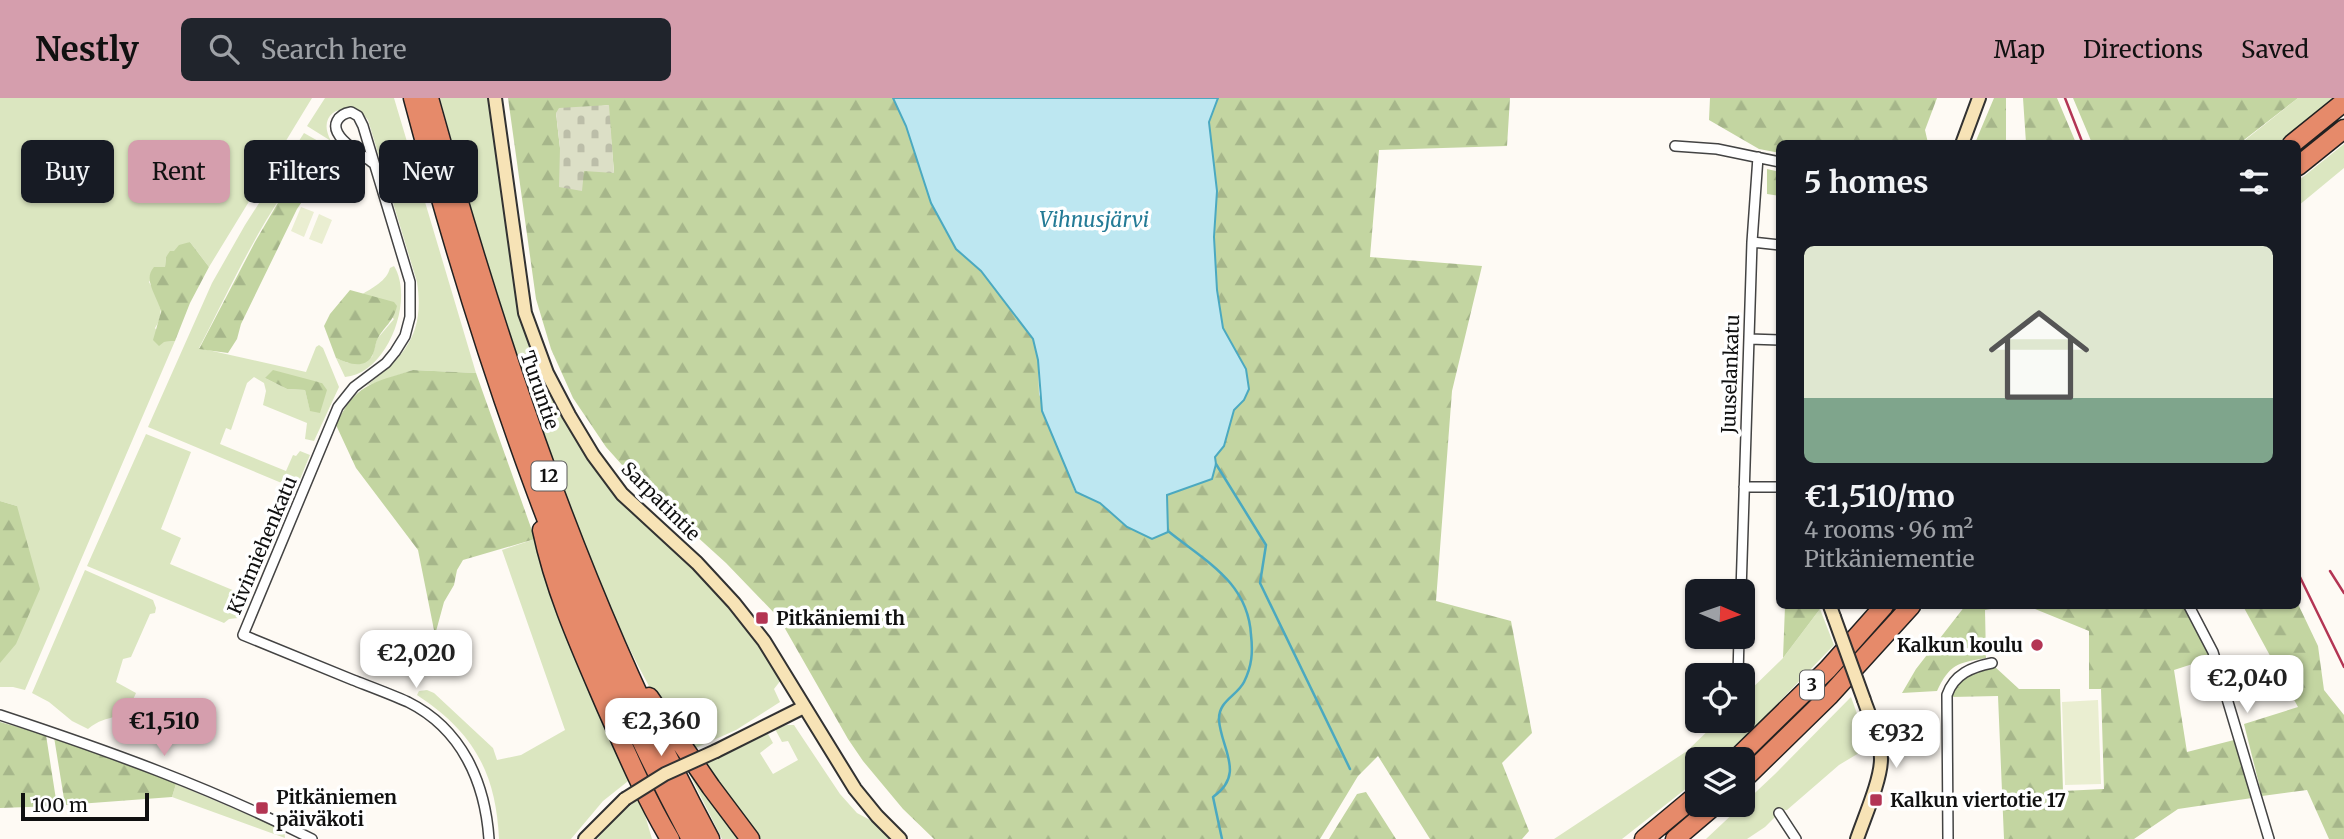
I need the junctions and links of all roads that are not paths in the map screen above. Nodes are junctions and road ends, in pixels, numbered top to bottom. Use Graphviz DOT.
graph roads {
  1 [pos="413,98"];
  2 [pos="429,98"];
  3 [pos="495,98"];
  4 [pos="1979,98"];
  5 [pos="2344,102"];
  6 [pos="2344,129"];
  7 [pos="1963,140"];
  8 [pos="2297,140"];
  9 [pos="1675,146"];
  10 [pos="1758,157"];
  11 [pos="1776,161"];
  12 [pos="373,163"];
  13 [pos="2301,164"];
  14 [pos="1752,242"];
  15 [pos="1776,245"];
  16 [pos="1749,339"];
  17 [pos="1776,341"];
  18 [pos="532,485"];
  19 [pos="1744,487"];
  20 [pos="1776,487"];
  21 [pos="1741,579"];
  22 [pos="1881,609"];
  23 [pos="1908,609"];
  24 [pos="2191,609"];
  25 [pos="1832,611"];
  26 [pos="622,660"];
  27 [pos="1992,663"];
  28 [pos="804,707"];
  29 [pos="0,715"];
  30 [pos="1748,747"];
  31 [pos="1755,768"];
  32 [pos="647,800"];
  33 [pos="1685,805"];
  34 [pos="1779,813"];
  35 [pos="1701,817"];
  36 [pos="1645,837"];
  37 [pos="312,839"];
  38 [pos="489,839"];
  39 [pos="584,839"];
  40 [pos="658,839"];
  41 [pos="670,839"];
  42 [pos="691,839"];
  43 [pos="710,839"];
  44 [pos="750,839"];
  45 [pos="900,839"];
  46 [pos="1675,839"];
  47 [pos="1796,839"];
  48 [pos="1857,839"];
  49 [pos="1948,839"];
  50 [pos="2269,839"];
  1 -- 18 [label="highway, Turuntie / 12"];
  2 -- 26 [label="highway, Turuntie / 12"];
  3 -- 28 [label="main road, Sarpatintie"];
  4 -- 7 [label="main road"];
  5 -- 8 [label="highway"];
  6 -- 13 [label="highway"];
  9 -- 10 [label="street"];
  10 -- 11 [label="street"];
  10 -- 14 [label="street, Juuselankatu"];
  12 -- 12 [label="street, Kivimiehenkatu"];
  12 -- 38 [label="street, Kivimiehenkatu"];
  14 -- 15 [label="street"];
  14 -- 16 [label="street, Juuselankatu"];
  16 -- 17 [label="street"];
  16 -- 19 [label="street, Juuselankatu"];
  18 -- 32 [label="highway"];
  18 -- 42 [label="highway, Turuntie / 12"];
  19 -- 20 [label="street"];
  19 -- 21 [label="street, Juuselankatu"];
  22 -- 30 [label="highway, 3"];
  23 -- 31 [label="highway, 3"];
  24 -- 50 [label="street"];
  25 -- 48 [label="main road, bridge"];
  26 -- 43 [label="highway, Turuntie / 12"];
  26 -- 44 [label="highway"];
  27 -- 49 [label="street"];
  28 -- 39 [label="main road, bridge"];
  28 -- 45 [label="main road, Sarpatintie"];
  29 -- 37 [label="street"];
  32 -- 40 [label="highway"];
  32 -- 41 [label="highway"];
  33 -- 36 [label="highway"];
  34 -- 47 [label="street"];
  35 -- 46 [label="highway"];
}
